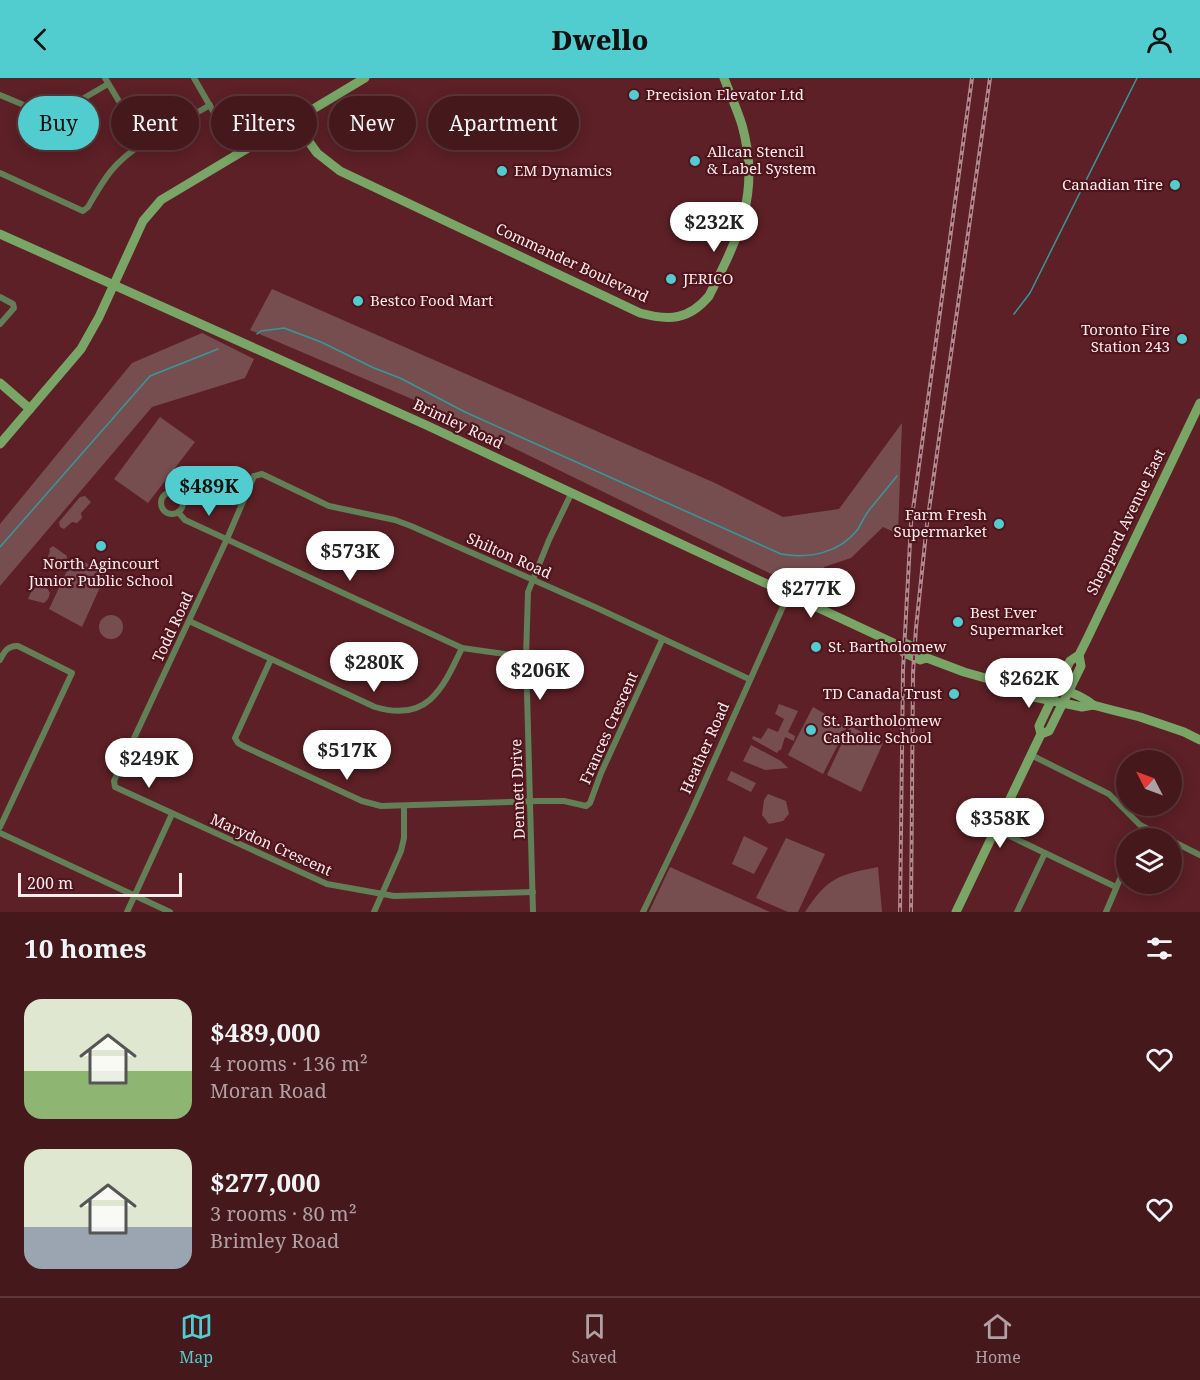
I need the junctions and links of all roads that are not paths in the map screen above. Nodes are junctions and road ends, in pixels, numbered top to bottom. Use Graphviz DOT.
graph roads {
  1 [pos="194,78"];
  2 [pos="365,78"];
  3 [pos="724,78"];
  4 [pos="107,81"];
  5 [pos="0,95"];
  6 [pos="116,96"];
  7 [pos="210,105"];
  8 [pos="317,107"];
  9 [pos="199,111"];
  10 [pos="136,150"];
  11 [pos="242,150"];
  12 [pos="315,150"];
  13 [pos="237,153"];
  14 [pos="0,173"];
  15 [pos="0,234"];
  16 [pos="114,285"];
  17 [pos="0,297"];
  18 [pos="0,324"];
  19 [pos="0,383"];
  20 [pos="1200,403"];
  21 [pos="30,409"];
  22 [pos="0,444"];
  23 [pos="254,476"];
  24 [pos="571,494"];
  25 [pos="178,512"];
  26 [pos="227,539"];
  27 [pos="532,580"];
  28 [pos="789,593"];
  29 [pos="189,621"];
  30 [pos="662,640"];
  31 [pos="462,648"];
  32 [pos="1079,655"];
  33 [pos="526,657"];
  34 [pos="272,659"];
  35 [pos="0,660"];
  36 [pos="749,679"];
  37 [pos="1057,688"];
  38 [pos="1024,689"];
  39 [pos="1069,692"];
  40 [pos="1052,700"];
  41 [pos="1064,702"];
  42 [pos="1093,705"];
  43 [pos="1041,734"];
  44 [pos="1200,740"];
  45 [pos="1031,755"];
  46 [pos="115,787"];
  47 [pos="530,801"];
  48 [pos="404,806"];
  49 [pos="172,814"];
  50 [pos="0,827"];
  51 [pos="1143,828"];
  52 [pos="995,829"];
  53 [pos="0,834"];
  54 [pos="1182,846"];
  55 [pos="1044,853"];
  56 [pos="1200,855"];
  57 [pos="1116,887"];
  58 [pos="533,892"];
  59 [pos="382,895"];
  60 [pos="134,896"];
  61 [pos="127,912"];
  62 [pos="170,912"];
  63 [pos="374,912"];
  64 [pos="533,912"];
  65 [pos="643,912"];
  66 [pos="956,912"];
  67 [pos="1017,912"];
  68 [pos="1106,912"];
  1 -- 7 [label="street"];
  2 -- 8 [label="main road"];
  3 -- 12 [label="main road, Commander Boulevard"];
  4 -- 5 [label="street"];
  4 -- 6 [label="street"];
  7 -- 9 [label="street"];
  7 -- 13 [label="street"];
  10 -- 14 [label="street"];
  11 -- 13 [label="main road"];
  13 -- 16 [label="main road"];
  15 -- 16 [label="main road, Brimley Road"];
  16 -- 21 [label="main road"];
  16 -- 24 [label="main road, Brimley Road"];
  17 -- 18 [label="street"];
  19 -- 21 [label="main road"];
  20 -- 32 [label="main road, Sheppard Avenue East"];
  21 -- 22 [label="main road"];
  23 -- 26 [label="street, Todd Road"];
  23 -- 27 [label="street, Shilton Road"];
  24 -- 27 [label="street, Dennett Drive"];
  24 -- 28 [label="main road, Brimley Road"];
  25 -- 26 [label="street"];
  26 -- 29 [label="street, Todd Road"];
  26 -- 31 [label="street"];
  27 -- 30 [label="street, Shilton Road"];
  27 -- 33 [label="street, Dennett Drive"];
  28 -- 36 [label="street, Heather Road"];
  28 -- 38 [label="main road, Brimley Road"];
  29 -- 34 [label="street"];
  29 -- 46 [label="street, Todd Road"];
  30 -- 36 [label="street, Shilton Road"];
  30 -- 47 [label="street, Frances Crescent"];
  31 -- 33 [label="street"];
  31 -- 34 [label="street"];
  32 -- 37 [label="main road, Sheppard Avenue East"];
  32 -- 39 [label="main road, Sheppard Avenue East"];
  33 -- 47 [label="street, Dennett Drive"];
  34 -- 48 [label="street"];
  35 -- 50 [label="street"];
  36 -- 65 [label="street, Heather Road"];
  37 -- 38 [label="main road, Brimley Road"];
  37 -- 39 [label="main road, Brimley Road"];
  37 -- 40 [label="main road, Sheppard Avenue East"];
  38 -- 40 [label="main road, Brimley Road"];
  39 -- 41 [label="main road, Sheppard Avenue East"];
  39 -- 42 [label="main road, Brimley Road"];
  40 -- 41 [label="main road, Brimley Road"];
  40 -- 43 [label="main road, Sheppard Avenue East"];
  41 -- 42 [label="main road, Brimley Road"];
  41 -- 43 [label="main road, Sheppard Avenue East"];
  42 -- 44 [label="main road, Brimley Road"];
  43 -- 45 [label="main road, Sheppard Avenue East"];
  45 -- 51 [label="street"];
  45 -- 52 [label="main road, Sheppard Avenue East"];
  46 -- 49 [label="street, Marydon Crescent"];
  47 -- 48 [label="street"];
  47 -- 58 [label="street, Dennett Drive"];
  48 -- 59 [label="street"];
  49 -- 59 [label="street, Marydon Crescent"];
  49 -- 60 [label="street"];
  52 -- 55 [label="street"];
  52 -- 66 [label="main road, Sheppard Avenue East"];
  53 -- 60 [label="street"];
  54 -- 56 [label="street"];
  55 -- 57 [label="street"];
  55 -- 67 [label="street"];
  57 -- 68 [label="street"];
  58 -- 59 [label="street, Marydon Crescent"];
  58 -- 64 [label="street, Dennett Drive"];
  59 -- 63 [label="street"];
  60 -- 61 [label="street"];
  60 -- 62 [label="street"];
}
